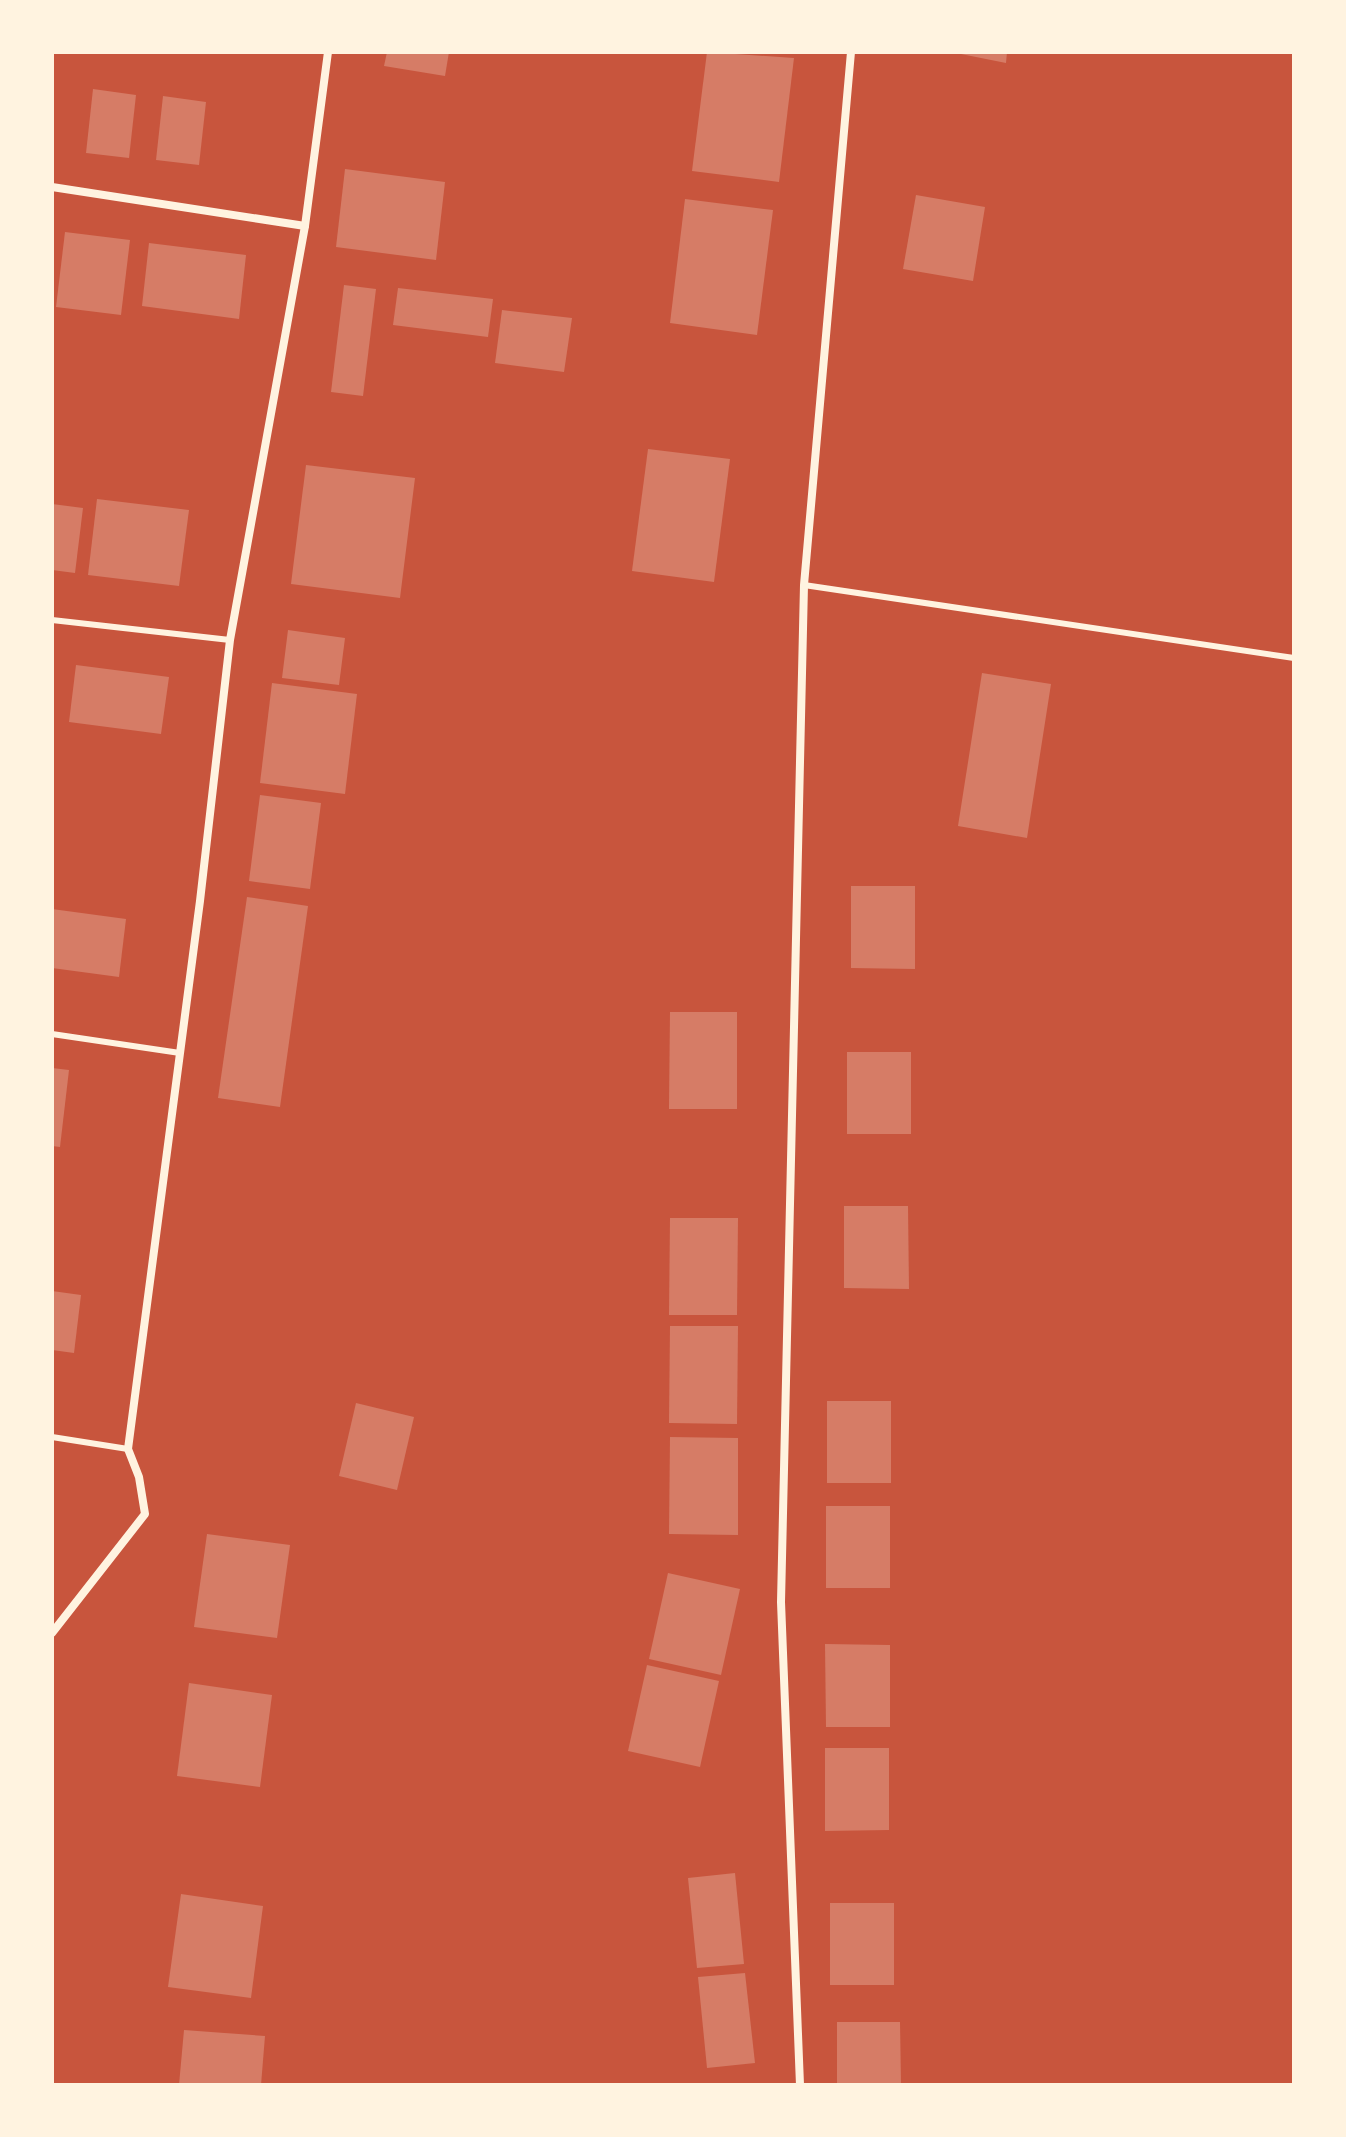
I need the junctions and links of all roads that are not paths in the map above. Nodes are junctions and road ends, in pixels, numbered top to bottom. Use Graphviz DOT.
graph roads {
  1 [pos="328,52"];
  2 [pos="851,52"];
  3 [pos="52,187"];
  4 [pos="305,226"];
  5 [pos="804,585"];
  6 [pos="52,620"];
  7 [pos="230,640"];
  8 [pos="1294,658"];
  9 [pos="52,1034"];
  10 [pos="180,1053"];
  11 [pos="52,1437"];
  12 [pos="128,1449"];
  13 [pos="52,1633"];
  14 [pos="800,2085"];
  1 -- 4 [label="street"];
  2 -- 5 [label="street"];
  3 -- 4 [label="street"];
  4 -- 7 [label="street"];
  5 -- 8 [label="lane"];
  5 -- 14 [label="street"];
  6 -- 7 [label="lane"];
  7 -- 10 [label="street"];
  9 -- 10 [label="lane"];
  10 -- 12 [label="street"];
  11 -- 12 [label="lane"];
  12 -- 13 [label="street"];
}
